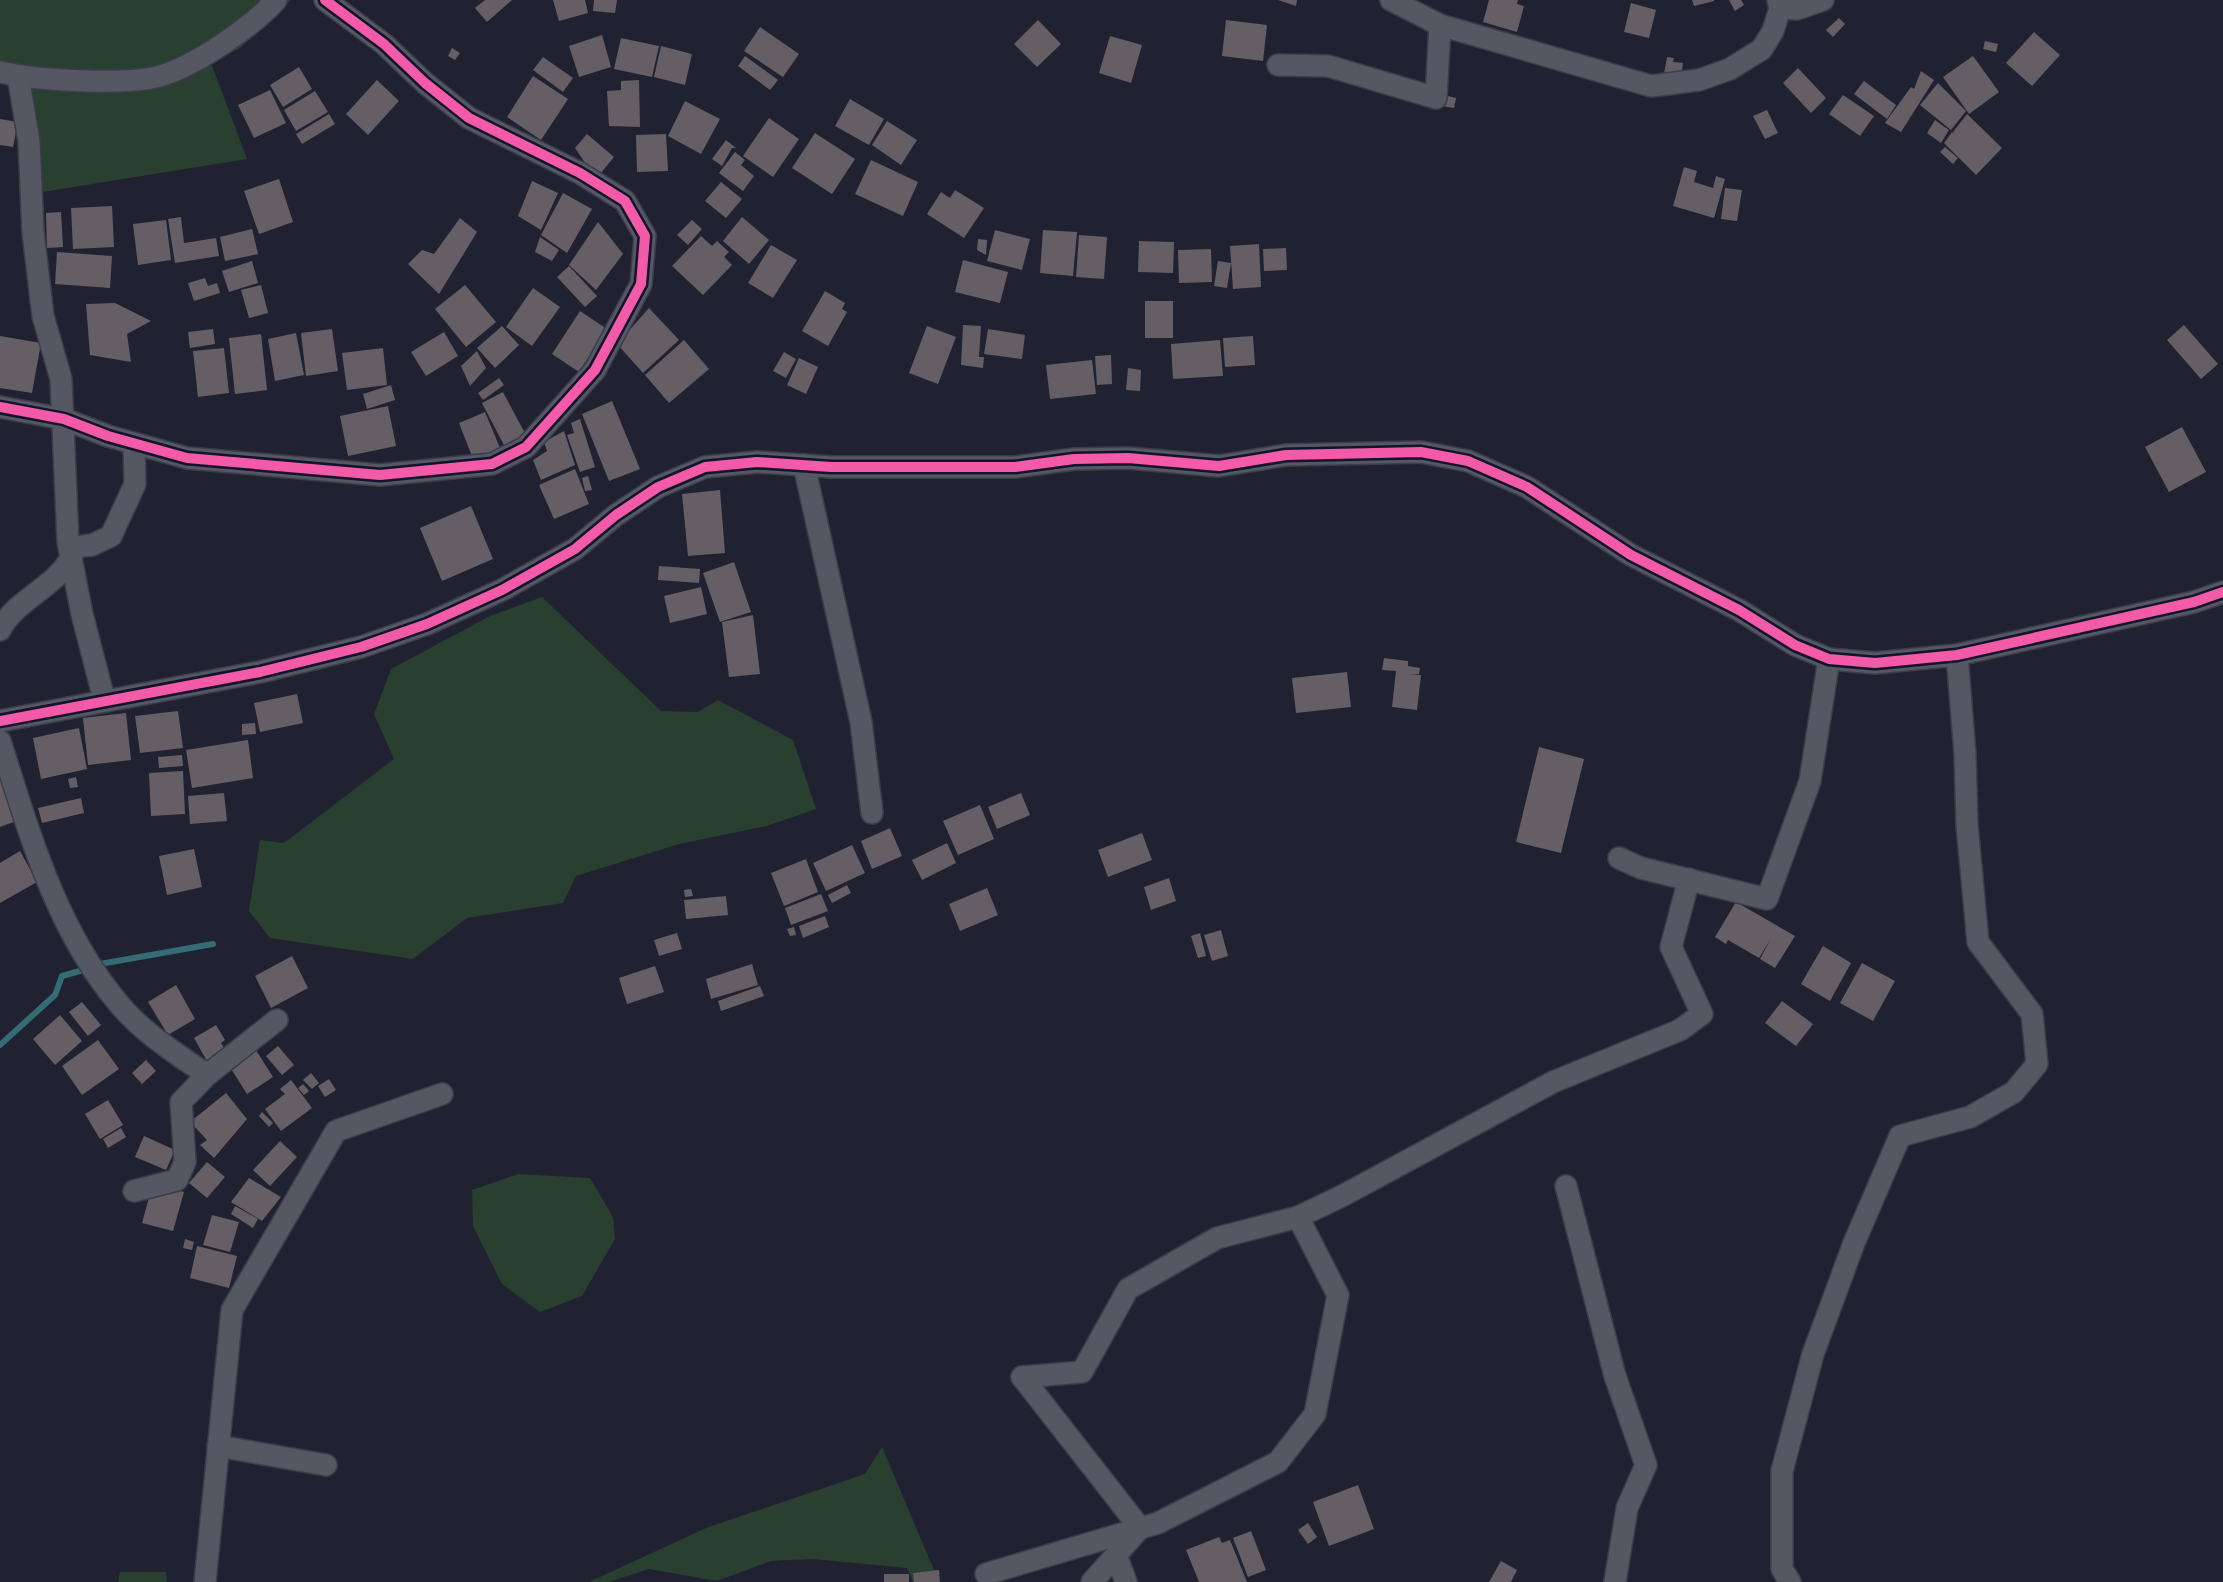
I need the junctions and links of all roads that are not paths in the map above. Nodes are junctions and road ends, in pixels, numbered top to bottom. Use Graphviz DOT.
graph roads {
  1 [pos="276,0"];
  2 [pos="325,0"];
  3 [pos="1391,0"];
  4 [pos="1823,0"];
  5 [pos="1779,4"];
  6 [pos="1440,25"];
  7 [pos="1278,65"];
  8 [pos="9,74"];
  9 [pos="0,407"];
  10 [pos="64,419"];
  11 [pos="134,444"];
  12 [pos="804,465"];
  13 [pos="71,560"];
  14 [pos="2223,593"];
  15 [pos="0,631"];
  16 [pos="1957,655"];
  17 [pos="1829,659"];
  18 [pos="104,699"];
  19 [pos="0,721"];
  20 [pos="0,741"];
  21 [pos="873,813"];
  22 [pos="1619,858"];
  23 [pos="1689,879"];
  24 [pos="277,1020"];
  25 [pos="207,1075"];
  26 [pos="442,1094"];
  27 [pos="1566,1186"];
  28 [pos="134,1191"];
  29 [pos="1298,1217"];
  30 [pos="218,1446"];
  31 [pos="326,1465"];
  32 [pos="1140,1528"];
  33 [pos="1116,1555"];
  34 [pos="986,1574"];
  35 [pos="205,1582"];
  36 [pos="1092,1582"];
  37 [pos="1126,1582"];
  38 [pos="1615,1582"];
  39 [pos="1790,1582"];
  1 -- 8 [label="street"];
  2 -- 11 [label="street"];
  3 -- 6 [label="street"];
  4 -- 5 [label="street"];
  5 -- 6 [label="street"];
  6 -- 7 [label="street"];
  8 -- 10 [label="street"];
  9 -- 10 [label="street"];
  10 -- 11 [label="street"];
  10 -- 13 [label="street"];
  11 -- 13 [label="street"];
  12 -- 17 [label="street"];
  12 -- 18 [label="street"];
  12 -- 21 [label="street"];
  13 -- 15 [label="street"];
  13 -- 18 [label="street"];
  14 -- 16 [label="street"];
  16 -- 17 [label="street"];
  16 -- 39 [label="street"];
  17 -- 23 [label="street"];
  18 -- 19 [label="street"];
  20 -- 25 [label="street"];
  22 -- 23 [label="street"];
  23 -- 29 [label="street"];
  24 -- 25 [label="street"];
  25 -- 28 [label="street"];
  26 -- 30 [label="street"];
  27 -- 38 [label="street"];
  29 -- 32 [label="street"];
  29 -- 32 [label="street"];
  30 -- 31 [label="street"];
  30 -- 35 [label="street"];
  32 -- 33 [label="street"];
  32 -- 34 [label="street"];
  33 -- 36 [label="street"];
  33 -- 37 [label="street"];
}
